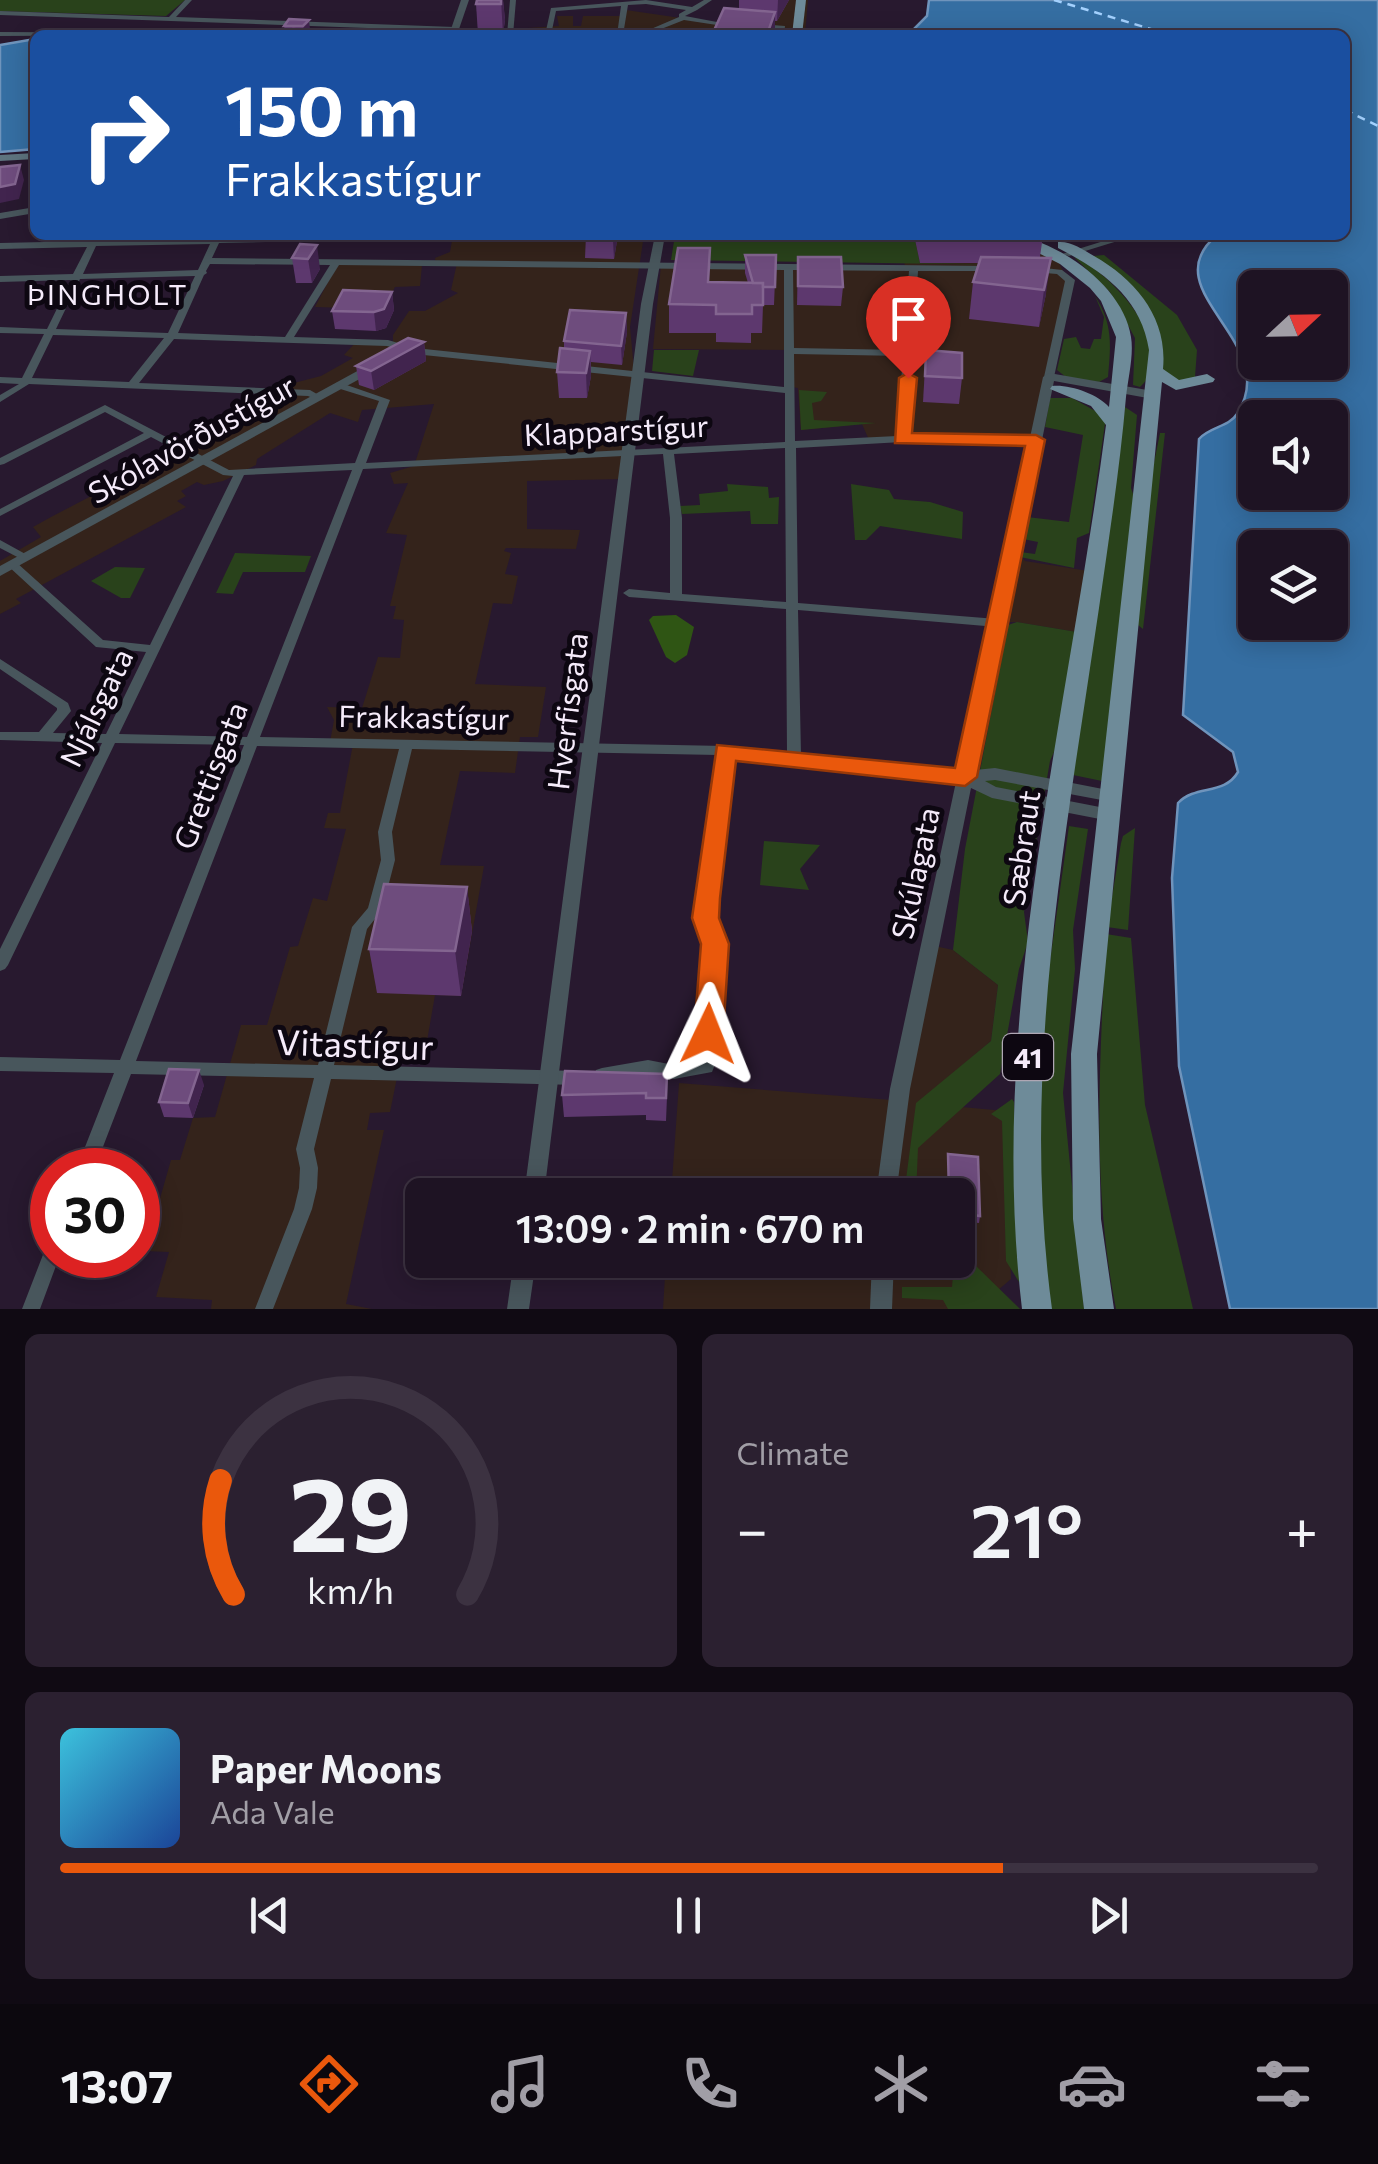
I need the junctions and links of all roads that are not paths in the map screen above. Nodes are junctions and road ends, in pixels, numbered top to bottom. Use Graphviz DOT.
graph roads {
  1 [pos="190,0"];
  2 [pos="466,0"];
  3 [pos="513,0"];
  4 [pos="709,0"];
  5 [pos="801,0"];
  6 [pos="813,0"];
  7 [pos="625,2"];
  8 [pos="695,8"];
  9 [pos="736,12"];
  10 [pos="0,13"];
  11 [pos="172,18"];
  12 [pos="683,18"];
  13 [pos="717,24"];
  14 [pos="382,26"];
  15 [pos="379,30"];
  16 [pos="432,30"];
  17 [pos="458,30"];
  18 [pos="510,30"];
  19 [pos="549,30"];
  20 [pos="621,30"];
  21 [pos="653,30"];
  22 [pos="714,30"];
  23 [pos="773,30"];
  24 [pos="798,30"];
  25 [pos="810,30"];
  26 [pos="0,34"];
  27 [pos="30,34"];
  28 [pos="30,156"];
  29 [pos="0,158"];
  30 [pos="30,211"];
  31 [pos="0,216"];
  32 [pos="95,240"];
  33 [pos="234,240"];
  34 [pos="412,240"];
  35 [pos="659,240"];
  36 [pos="1025,240"];
  37 [pos="1046,240"];
  38 [pos="1116,240"];
  39 [pos="216,241"];
  40 [pos="0,246"];
  41 [pos="1067,254"];
  42 [pos="208,261"];
  43 [pos="336,262"];
  44 [pos="404,262"];
  45 [pos="654,264"];
  46 [pos="788,266"];
  47 [pos="914,268"];
  48 [pos="1003,270"];
  49 [pos="1019,270"];
  50 [pos="203,273"];
  51 [pos="76,277"];
  52 [pos="0,279"];
  53 [pos="0,330"];
  54 [pos="51,332"];
  55 [pos="172,335"];
  56 [pos="289,338"];
  57 [pos="406,348"];
  58 [pos="788,351"];
  59 [pos="910,353"];
  60 [pos="1156,371"];
  61 [pos="640,372"];
  62 [pos="1207,378"];
  63 [pos="0,380"];
  64 [pos="26,382"];
  65 [pos="338,385"];
  66 [pos="1051,385"];
  67 [pos="126,387"];
  68 [pos="789,390"];
  69 [pos="1119,394"];
  70 [pos="317,397"];
  71 [pos="0,399"];
  72 [pos="1153,400"];
  73 [pos="104,408"];
  74 [pos="1115,425"];
  75 [pos="151,433"];
  76 [pos="902,439"];
  77 [pos="1036,440"];
  78 [pos="791,445"];
  79 [pos="668,452"];
  80 [pos="629,454"];
  81 [pos="202,460"];
  82 [pos="0,462"];
  83 [pos="360,466"];
  84 [pos="240,473"];
  85 [pos="0,513"];
  86 [pos="0,543"];
  87 [pos="12,565"];
  88 [pos="629,593"];
  89 [pos="676,597"];
  90 [pos="793,606"];
  91 [pos="997,623"];
  92 [pos="153,650"];
  93 [pos="0,663"];
  94 [pos="0,736"];
  95 [pos="42,736"];
  96 [pos="112,738"];
  97 [pos="252,740"];
  98 [pos="407,743"];
  99 [pos="592,748"];
  100 [pos="725,751"];
  101 [pos="794,758"];
  102 [pos="965,777"];
  103 [pos="1060,796"];
  104 [pos="1106,804"];
  105 [pos="0,965"];
  106 [pos="0,1064"];
  107 [pos="125,1067"];
  108 [pos="324,1072"];
  109 [pos="550,1079"];
  110 [pos="94,1148"];
  111 [pos="536,1178"];
  112 [pos="888,1178"];
  113 [pos="43,1278"];
  114 [pos="522,1278"];
  115 [pos="882,1278"];
  116 [pos="31,1309"];
  117 [pos="264,1309"];
  118 [pos="518,1309"];
  119 [pos="881,1309"];
  120 [pos="1037,1309"];
  121 [pos="1099,1309"];
  1 -- 11 [label="street"];
  2 -- 17 [label="street"];
  3 -- 18 [label="street"];
  4 -- 8 [label="street"];
  5 -- 24 [label="main road"];
  6 -- 25 [label="main road"];
  7 -- 8 [label="street"];
  7 -- 19 [label="street"];
  7 -- 20 [label="street"];
  8 -- 12 [label="street"];
  9 -- 13 [label="street"];
  10 -- 11 [label="street"];
  11 -- 14 [label="street"];
  12 -- 13 [label="street"];
  12 -- 21 [label="street"];
  13 -- 22 [label="street"];
  13 -- 23 [label="street"];
  14 -- 15 [label="street"];
  14 -- 16 [label="street"];
  26 -- 27 [label="street"];
  28 -- 29 [label="main road"];
  30 -- 31 [label="street"];
  32 -- 39 [label="street"];
  32 -- 40 [label="street"];
  32 -- 51 [label="street"];
  33 -- 39 [label="street"];
  34 -- 44 [label="street"];
  35 -- 45 [label="street, Hverfisgata"];
  36 -- 41 [label="main road"];
  37 -- 41 [label="main road"];
  38 -- 41 [label="street"];
  39 -- 42 [label="street"];
  41 -- 60 [label="main road"];
  41 -- 69 [label="main road, Sæbraut"];
  42 -- 43 [label="street"];
  42 -- 50 [label="street"];
  43 -- 44 [label="street"];
  43 -- 56 [label="street"];
  44 -- 45 [label="street"];
  45 -- 46 [label="street"];
  45 -- 61 [label="street, Hverfisgata"];
  46 -- 47 [label="street"];
  46 -- 58 [label="street"];
  47 -- 48 [label="street"];
  47 -- 59 [label="street"];
  49 -- 66 [label="street, Skúlagata"];
  50 -- 51 [label="street"];
  50 -- 55 [label="street"];
  51 -- 52 [label="street"];
  51 -- 54 [label="street"];
  53 -- 54 [label="street"];
  54 -- 55 [label="street"];
  54 -- 64 [label="street"];
  55 -- 56 [label="street"];
  55 -- 67 [label="street"];
  56 -- 57 [label="street"];
  57 -- 61 [label="street"];
  57 -- 65 [label="street, Skólavörðustígur"];
  58 -- 59 [label="street"];
  58 -- 68 [label="street"];
  59 -- 76 [label="street"];
  60 -- 62 [label="main road"];
  60 -- 72 [label="main road"];
  61 -- 68 [label="street"];
  61 -- 80 [label="street, Hverfisgata"];
  63 -- 64 [label="street"];
  64 -- 67 [label="street"];
  64 -- 71 [label="street"];
  65 -- 70 [label="street, Skólavörðustígur"];
  65 -- 83 [label="street, Grettisgata"];
  66 -- 69 [label="street"];
  66 -- 74 [label="main road"];
  66 -- 77 [label="street, Skúlagata"];
  67 -- 70 [label="street"];
  67 -- 73 [label="street"];
  68 -- 78 [label="street"];
  69 -- 72 [label="street"];
  69 -- 74 [label="main road, Sæbraut / 41"];
  70 -- 81 [label="street, Skólavörðustígur"];
  72 -- 104 [label="main road, 41"];
  73 -- 75 [label="street, Klapparstígur"];
  73 -- 82 [label="street"];
  74 -- 103 [label="main road, Sæbraut / 41"];
  75 -- 81 [label="street, Klapparstígur"];
  75 -- 85 [label="street"];
  76 -- 77 [label="street, Klapparstígur"];
  76 -- 78 [label="street, Klapparstígur"];
  77 -- 91 [label="street, Skúlagata"];
  78 -- 79 [label="street, Klapparstígur"];
  78 -- 90 [label="street"];
  79 -- 80 [label="street, Klapparstígur"];
  79 -- 89 [label="street"];
  80 -- 83 [label="street, Klapparstígur"];
  80 -- 99 [label="street, Hverfisgata"];
  81 -- 84 [label="street, Klapparstígur"];
  81 -- 87 [label="street, Skólavörðustígur"];
  83 -- 84 [label="street, Klapparstígur"];
  83 -- 97 [label="street, Grettisgata"];
  84 -- 92 [label="street, Njálsgata"];
  86 -- 87 [label="street"];
  87 -- 92 [label="street"];
  88 -- 89 [label="street"];
  89 -- 90 [label="street"];
  90 -- 91 [label="street"];
  90 -- 101 [label="street"];
  91 -- 102 [label="street, Skúlagata"];
  92 -- 96 [label="street, Njálsgata"];
  93 -- 95 [label="street"];
  94 -- 95 [label="street, Frakkastígur"];
  95 -- 96 [label="street, Frakkastígur"];
  96 -- 97 [label="street, Frakkastígur"];
  96 -- 105 [label="street, Njálsgata"];
  97 -- 98 [label="street, Frakkastígur"];
  97 -- 107 [label="street, Grettisgata"];
  98 -- 99 [label="street, Frakkastígur"];
  98 -- 108 [label="street"];
  99 -- 100 [label="street, Frakkastígur"];
  99 -- 109 [label="street, Hverfisgata"];
  100 -- 101 [label="street, Frakkastígur"];
  100 -- 109 [label="street, Vitastígur"];
  101 -- 102 [label="street, Frakkastígur"];
  102 -- 103 [label="street, Frakkastígur"];
  102 -- 112 [label="street, Skúlagata"];
  103 -- 104 [label="street, Frakkastígur"];
  103 -- 120 [label="main road, Sæbraut / 41"];
  104 -- 121 [label="main road, 41"];
  106 -- 107 [label="street, Vitastígur"];
  107 -- 108 [label="street, Vitastígur"];
  107 -- 110 [label="street, Grettisgata"];
  108 -- 109 [label="street, Vitastígur"];
  108 -- 117 [label="street"];
  109 -- 111 [label="street, Hverfisgata"];
  113 -- 116 [label="street"];
  114 -- 118 [label="street"];
  115 -- 119 [label="street"];
}
